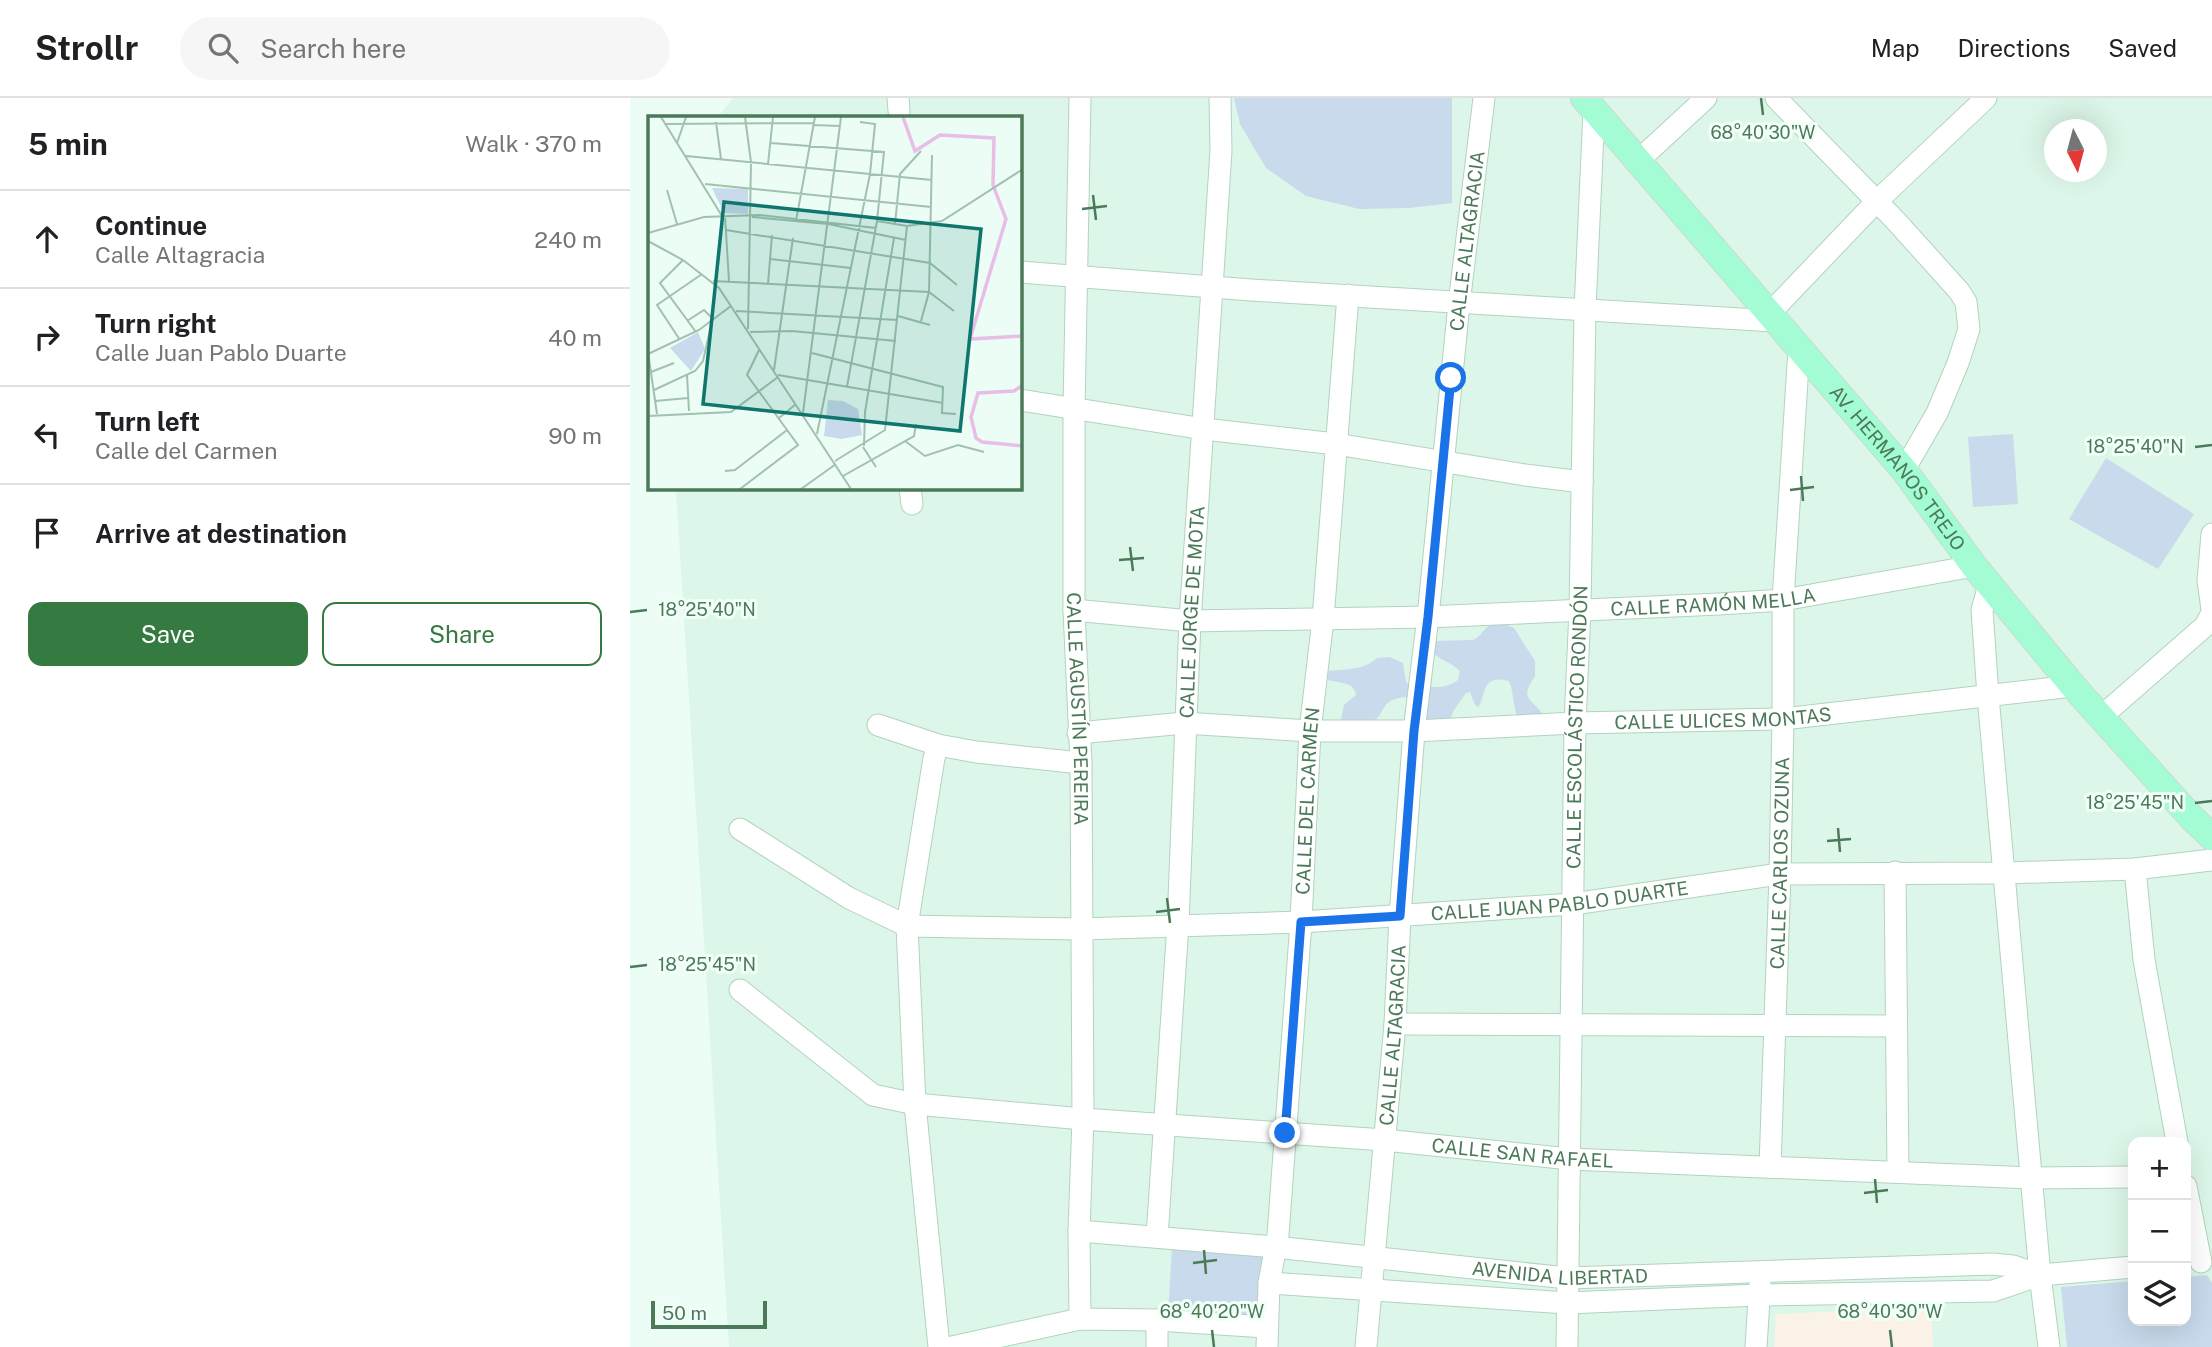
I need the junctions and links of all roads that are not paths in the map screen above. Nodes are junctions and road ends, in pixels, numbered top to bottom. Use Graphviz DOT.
graph roads {
  1 [pos="1080,98"];
  2 [pos="1220,98"];
  3 [pos="1484,98"];
  4 [pos="1706,98"];
  5 [pos="1776,98"];
  6 [pos="1986,98"];
  7 [pos="1589,104"];
  8 [pos="1639,160"];
  9 [pos="1876,202"];
  10 [pos="1022,272"];
  11 [pos="1077,275"];
  12 [pos="1211,288"];
  13 [pos="1348,295"];
  14 [pos="1459,304"];
  15 [pos="1585,310"];
  16 [pos="1772,318"];
  17 [pos="1799,349"];
  18 [pos="1022,400"];
  19 [pos="1074,409"];
  20 [pos="1204,429"];
  21 [pos="1336,444"];
  22 [pos="1443,462"];
  23 [pos="1904,470"];
  24 [pos="1582,482"];
  25 [pos="2212,534"];
  26 [pos="1981,576"];
  27 [pos="1783,600"];
  28 [pos="1580,609"];
  29 [pos="1074,610"];
  30 [pos="1428,617"];
  31 [pos="1323,619"];
  32 [pos="2210,620"];
  33 [pos="1190,621"];
  34 [pos="2073,685"];
  35 [pos="1988,696"];
  36 [pos="2102,716"];
  37 [pos="1783,719"];
  38 [pos="1184,723"];
  39 [pos="1575,723"];
  40 [pos="877,725"];
  41 [pos="1310,731"];
  42 [pos="1414,731"];
  43 [pos="1078,733"];
  44 [pos="938,745"];
  45 [pos="1081,763"];
  46 [pos="740,829"];
  47 [pos="2212,837"];
  48 [pos="2212,860"];
  49 [pos="2136,869"];
  50 [pos="1895,873"];
  51 [pos="2004,873"];
  52 [pos="1780,874"];
  53 [pos="1573,904"];
  54 [pos="1400,916"];
  55 [pos="1301,922"];
  56 [pos="1178,924"];
  57 [pos="907,926"];
  58 [pos="1081,929"];
  59 [pos="740,990"];
  60 [pos="1395,1024"];
  61 [pos="1774,1024"];
  62 [pos="1570,1025"];
  63 [pos="1896,1026"];
  64 [pos="915,1104"];
  65 [pos="1083,1119"];
  66 [pos="1166,1125"];
  67 [pos="1285,1133"];
  68 [pos="2176,1137"];
  69 [pos="1384,1140"];
  70 [pos="1570,1158"];
  71 [pos="1770,1167"];
  72 [pos="1898,1172"];
  73 [pos="2128,1177"];
  74 [pos="2032,1178"];
  75 [pos="2188,1200"];
  76 [pos="1079,1231"];
  77 [pos="1157,1237"];
  78 [pos="1275,1247"];
  79 [pos="1374,1258"];
  80 [pos="2199,1262"];
  81 [pos="2128,1267"];
  82 [pos="1762,1271"];
  83 [pos="2040,1275"];
  84 [pos="1567,1278"];
  85 [pos="1269,1283"];
  86 [pos="1372,1289"];
  87 [pos="1759,1295"];
  88 [pos="1567,1303"];
  89 [pos="1080,1319"];
  90 [pos="1157,1320"];
  91 [pos="1267,1337"];
  92 [pos="939,1347"];
  93 [pos="952,1347"];
  94 [pos="1157,1347"];
  95 [pos="1366,1347"];
  96 [pos="1567,1347"];
  97 [pos="1756,1347"];
  98 [pos="2049,1347"];
  1 -- 11 [label="street, CALLE AGUSTÍN PEREIRA"];
  2 -- 12 [label="street, CALLE JORGE DE MOTA"];
  3 -- 14 [label="street, CALLE ALTAGRACIA"];
  4 -- 8 [label="street"];
  5 -- 9 [label="street"];
  6 -- 9 [label="street"];
  7 -- 8 [label="main road, AV. HERMANOS TREJO"];
  7 -- 15 [label="street, CALLE ESCOLÁSTICO RONDÓN"];
  8 -- 16 [label="main road, AV. HERMANOS TREJO"];
  9 -- 16 [label="street"];
  9 -- 23 [label="street"];
  10 -- 11 [label="street"];
  11 -- 12 [label="street"];
  11 -- 19 [label="street, CALLE AGUSTÍN PEREIRA"];
  12 -- 13 [label="street"];
  12 -- 20 [label="street, CALLE JORGE DE MOTA"];
  13 -- 14 [label="street"];
  13 -- 21 [label="street, CALLE DEL CARMEN"];
  14 -- 15 [label="street"];
  14 -- 22 [label="street, CALLE ALTAGRACIA"];
  15 -- 16 [label="street"];
  15 -- 24 [label="street, CALLE ESCOLÁSTICO RONDÓN"];
  16 -- 17 [label="main road, AV. HERMANOS TREJO"];
  17 -- 23 [label="main road, AV. HERMANOS TREJO"];
  17 -- 27 [label="street, CALLE CARLOS OZUNA"];
  18 -- 19 [label="street"];
  19 -- 20 [label="street"];
  19 -- 29 [label="street, CALLE AGUSTÍN PEREIRA"];
  20 -- 21 [label="street"];
  20 -- 33 [label="street, CALLE JORGE DE MOTA"];
  21 -- 22 [label="street"];
  21 -- 31 [label="street, CALLE DEL CARMEN"];
  22 -- 24 [label="street"];
  22 -- 30 [label="street, CALLE ALTAGRACIA"];
  23 -- 26 [label="main road, AV. HERMANOS TREJO"];
  24 -- 28 [label="street, CALLE ESCOLÁSTICO RONDÓN"];
  25 -- 32 [label="street"];
  26 -- 27 [label="street, CALLE RAMÓN MELLA"];
  26 -- 34 [label="main road, AV. HERMANOS TREJO"];
  26 -- 35 [label="street"];
  27 -- 28 [label="street, CALLE RAMÓN MELLA"];
  27 -- 37 [label="street, CALLE CARLOS OZUNA"];
  28 -- 30 [label="street, CALLE RAMÓN MELLA"];
  28 -- 39 [label="street, CALLE ESCOLÁSTICO RONDÓN"];
  29 -- 33 [label="street, CALLE RAMÓN MELLA"];
  29 -- 43 [label="street, CALLE AGUSTÍN PEREIRA"];
  30 -- 31 [label="street, CALLE RAMÓN MELLA"];
  30 -- 42 [label="street, CALLE ALTAGRACIA"];
  31 -- 33 [label="street, CALLE RAMÓN MELLA"];
  31 -- 41 [label="street, CALLE DEL CARMEN"];
  32 -- 36 [label="street"];
  33 -- 38 [label="street, CALLE JORGE DE MOTA"];
  34 -- 35 [label="street, CALLE ULICES MONTAS"];
  34 -- 36 [label="main road, AV. HERMANOS TREJO"];
  35 -- 37 [label="street, CALLE ULICES MONTAS"];
  35 -- 51 [label="street"];
  36 -- 47 [label="main road, AV. HERMANOS TREJO"];
  37 -- 39 [label="street, CALLE ULICES MONTAS"];
  37 -- 52 [label="street, CALLE CARLOS OZUNA"];
  38 -- 41 [label="street, CALLE ULICES MONTAS"];
  38 -- 43 [label="street, CALLE ULICES MONTAS"];
  38 -- 56 [label="street, CALLE JORGE DE MOTA"];
  39 -- 42 [label="street, CALLE ULICES MONTAS"];
  39 -- 53 [label="street, CALLE ESCOLÁSTICO RONDÓN"];
  40 -- 44 [label="street"];
  41 -- 42 [label="street, CALLE ULICES MONTAS"];
  41 -- 55 [label="street, CALLE DEL CARMEN"];
  42 -- 54 [label="street, CALLE ALTAGRACIA"];
  43 -- 45 [label="street, CALLE AGUSTÍN PEREIRA"];
  44 -- 45 [label="street"];
  44 -- 57 [label="street"];
  45 -- 58 [label="street, CALLE AGUSTÍN PEREIRA"];
  46 -- 57 [label="street"];
  48 -- 49 [label="street, CALLE JUAN PABLO DUARTE"];
  49 -- 51 [label="street, CALLE JUAN PABLO DUARTE"];
  49 -- 68 [label="street"];
  50 -- 51 [label="street, CALLE JUAN PABLO DUARTE"];
  50 -- 52 [label="street, CALLE JUAN PABLO DUARTE"];
  50 -- 63 [label="street"];
  51 -- 74 [label="street"];
  52 -- 53 [label="street, CALLE JUAN PABLO DUARTE"];
  52 -- 61 [label="street, CALLE CARLOS OZUNA"];
  53 -- 54 [label="street, CALLE JUAN PABLO DUARTE"];
  53 -- 62 [label="street, CALLE ESCOLÁSTICO RONDÓN"];
  54 -- 55 [label="street, CALLE JUAN PABLO DUARTE"];
  54 -- 60 [label="street, CALLE ALTAGRACIA"];
  55 -- 56 [label="street, CALLE JUAN PABLO DUARTE"];
  55 -- 67 [label="street, CALLE DEL CARMEN"];
  56 -- 58 [label="street, CALLE JUAN PABLO DUARTE"];
  56 -- 66 [label="street, CALLE JORGE DE MOTA"];
  57 -- 58 [label="street, CALLE JUAN PABLO DUARTE"];
  57 -- 64 [label="street"];
  58 -- 65 [label="street, CALLE AGUSTÍN PEREIRA"];
  59 -- 64 [label="street, CALLE SAN RAFAEL"];
  60 -- 62 [label="street"];
  60 -- 69 [label="street, CALLE ALTAGRACIA"];
  61 -- 62 [label="street"];
  61 -- 63 [label="street"];
  61 -- 71 [label="street, CALLE CARLOS OZUNA"];
  62 -- 70 [label="street, CALLE ESCOLÁSTICO RONDÓN"];
  63 -- 72 [label="street"];
  64 -- 65 [label="street, CALLE SAN RAFAEL"];
  64 -- 92 [label="street"];
  65 -- 66 [label="street, CALLE SAN RAFAEL"];
  65 -- 76 [label="street, CALLE AGUSTÍN PEREIRA"];
  66 -- 67 [label="street, CALLE SAN RAFAEL"];
  66 -- 77 [label="street, CALLE JORGE DE MOTA"];
  67 -- 69 [label="street, CALLE SAN RAFAEL"];
  67 -- 78 [label="street, CALLE DEL CARMEN"];
  69 -- 70 [label="street, CALLE SAN RAFAEL"];
  69 -- 79 [label="street, CALLE ALTAGRACIA"];
  70 -- 71 [label="street, CALLE SAN RAFAEL"];
  70 -- 84 [label="street, CALLE ESCOLÁSTICO RONDÓN"];
  71 -- 72 [label="street, CALLE SAN RAFAEL"];
  72 -- 74 [label="street, CALLE SAN RAFAEL"];
  73 -- 74 [label="street, CALLE SAN RAFAEL"];
  74 -- 83 [label="street"];
  75 -- 80 [label="street"];
  76 -- 77 [label="street, AVENIDA LIBERTAD"];
  76 -- 89 [label="street, CALLE AGUSTÍN PEREIRA"];
  77 -- 78 [label="street, AVENIDA LIBERTAD"];
  78 -- 79 [label="street, AVENIDA LIBERTAD"];
  78 -- 85 [label="street, CALLE DEL CARMEN"];
  79 -- 84 [label="street, AVENIDA LIBERTAD"];
  79 -- 86 [label="street, CALLE ALTAGRACIA"];
  81 -- 83 [label="street, AVENIDA LIBERTAD"];
  82 -- 83 [label="street, AVENIDA LIBERTAD"];
  82 -- 84 [label="street, AVENIDA LIBERTAD"];
  82 -- 87 [label="street"];
  83 -- 87 [label="street, AVENIDA LIBERTAD"];
  83 -- 98 [label="street"];
  84 -- 88 [label="street, CALLE ESCOLÁSTICO RONDÓN"];
  85 -- 86 [label="street, AVENIDA LIBERTAD"];
  85 -- 91 [label="street, CALLE DEL CARMEN"];
  86 -- 88 [label="street, AVENIDA LIBERTAD"];
  86 -- 95 [label="street, CALLE ALTAGRACIA"];
  87 -- 88 [label="street, AVENIDA LIBERTAD"];
  87 -- 97 [label="street"];
  88 -- 96 [label="street, CALLE ESCOLÁSTICO RONDÓN"];
  89 -- 90 [label="street"];
  89 -- 93 [label="street"];
  90 -- 91 [label="street"];
  90 -- 94 [label="street"];
}
